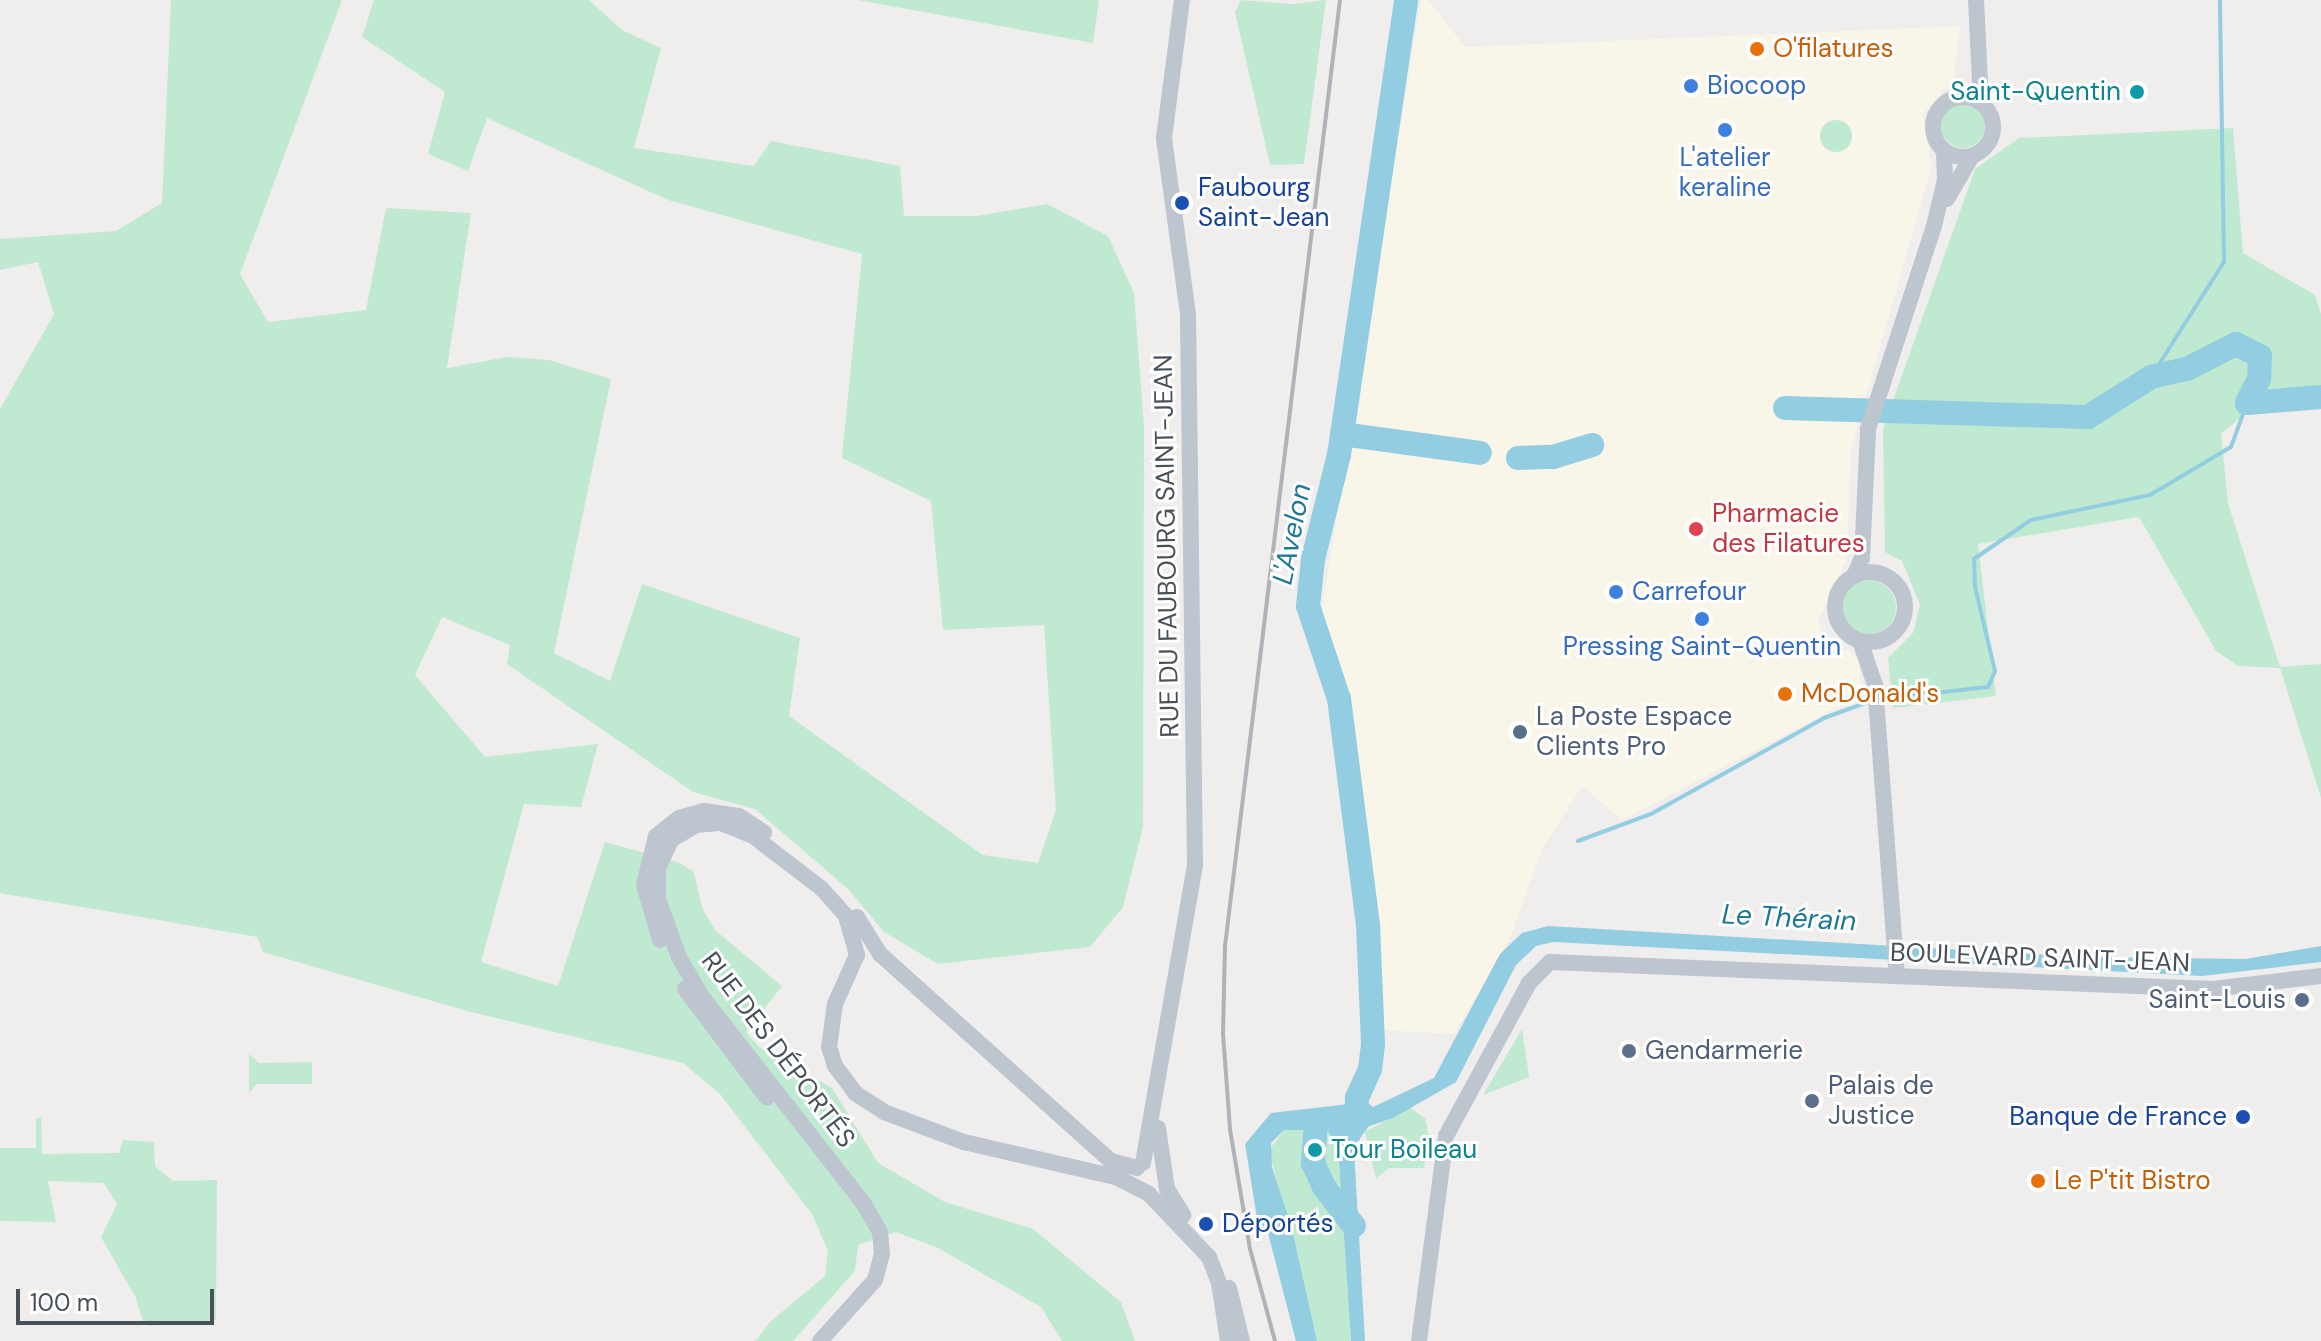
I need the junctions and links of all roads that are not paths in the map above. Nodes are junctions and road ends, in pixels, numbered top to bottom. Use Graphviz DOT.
graph roads {
  1 [pos="1182,0"];
  2 [pos="1976,0"];
  3 [pos="1975,45"];
  4 [pos="1955,98"];
  5 [pos="1981,103"];
  6 [pos="1944,150"];
  7 [pos="1972,156"];
  8 [pos="1934,226"];
  9 [pos="1863,521"];
  10 [pos="1881,574"];
  11 [pos="1854,576"];
  12 [pos="1888,637"];
  13 [pos="1860,641"];
  14 [pos="1876,688"];
  15 [pos="1896,970"];
  16 [pos="2321,976"];
  17 [pos="1156,1091"];
  18 [pos="1140,1166"];
  19 [pos="1165,1174"];
  20 [pos="1143,1190"];
  21 [pos="808,1341"];
  22 [pos="820,1341"];
  23 [pos="1228,1341"];
  24 [pos="1242,1341"];
  25 [pos="1419,1341"];
  1 -- 17 [label="street, RUE DU FAUBOURG SAINT-JEAN"];
  2 -- 3 [label="street"];
  3 -- 4 [label="street"];
  3 -- 5 [label="street"];
  4 -- 5 [label="street"];
  4 -- 6 [label="street"];
  5 -- 7 [label="street"];
  6 -- 7 [label="street"];
  6 -- 8 [label="street"];
  7 -- 8 [label="street"];
  8 -- 9 [label="street"];
  9 -- 10 [label="street"];
  9 -- 11 [label="street"];
  10 -- 11 [label="street"];
  10 -- 12 [label="street"];
  11 -- 13 [label="street"];
  12 -- 13 [label="street"];
  12 -- 14 [label="street"];
  13 -- 14 [label="street"];
  14 -- 15 [label="street"];
  15 -- 16 [label="street, BOULEVARD SAINT-JEAN"];
  15 -- 25 [label="street, BOULEVARD SAINT-JEAN"];
  17 -- 18 [label="street, RUE DU FAUBOURG SAINT-JEAN"];
  17 -- 19 [label="street, RUE DU FAUBOURG SAINT-JEAN"];
  18 -- 19 [label="street, RUE DES DÉPORTÉS"];
  18 -- 20 [label="street, RUE DU FAUBOURG SAINT-JEAN"];
  18 -- 21 [label="street, RUE DES DÉPORTÉS"];
  19 -- 20 [label="street"];
  19 -- 24 [label="street"];
  20 -- 22 [label="street, RUE DES DÉPORTÉS"];
  20 -- 23 [label="street, RUE DES DÉPORTÉS"];
}
